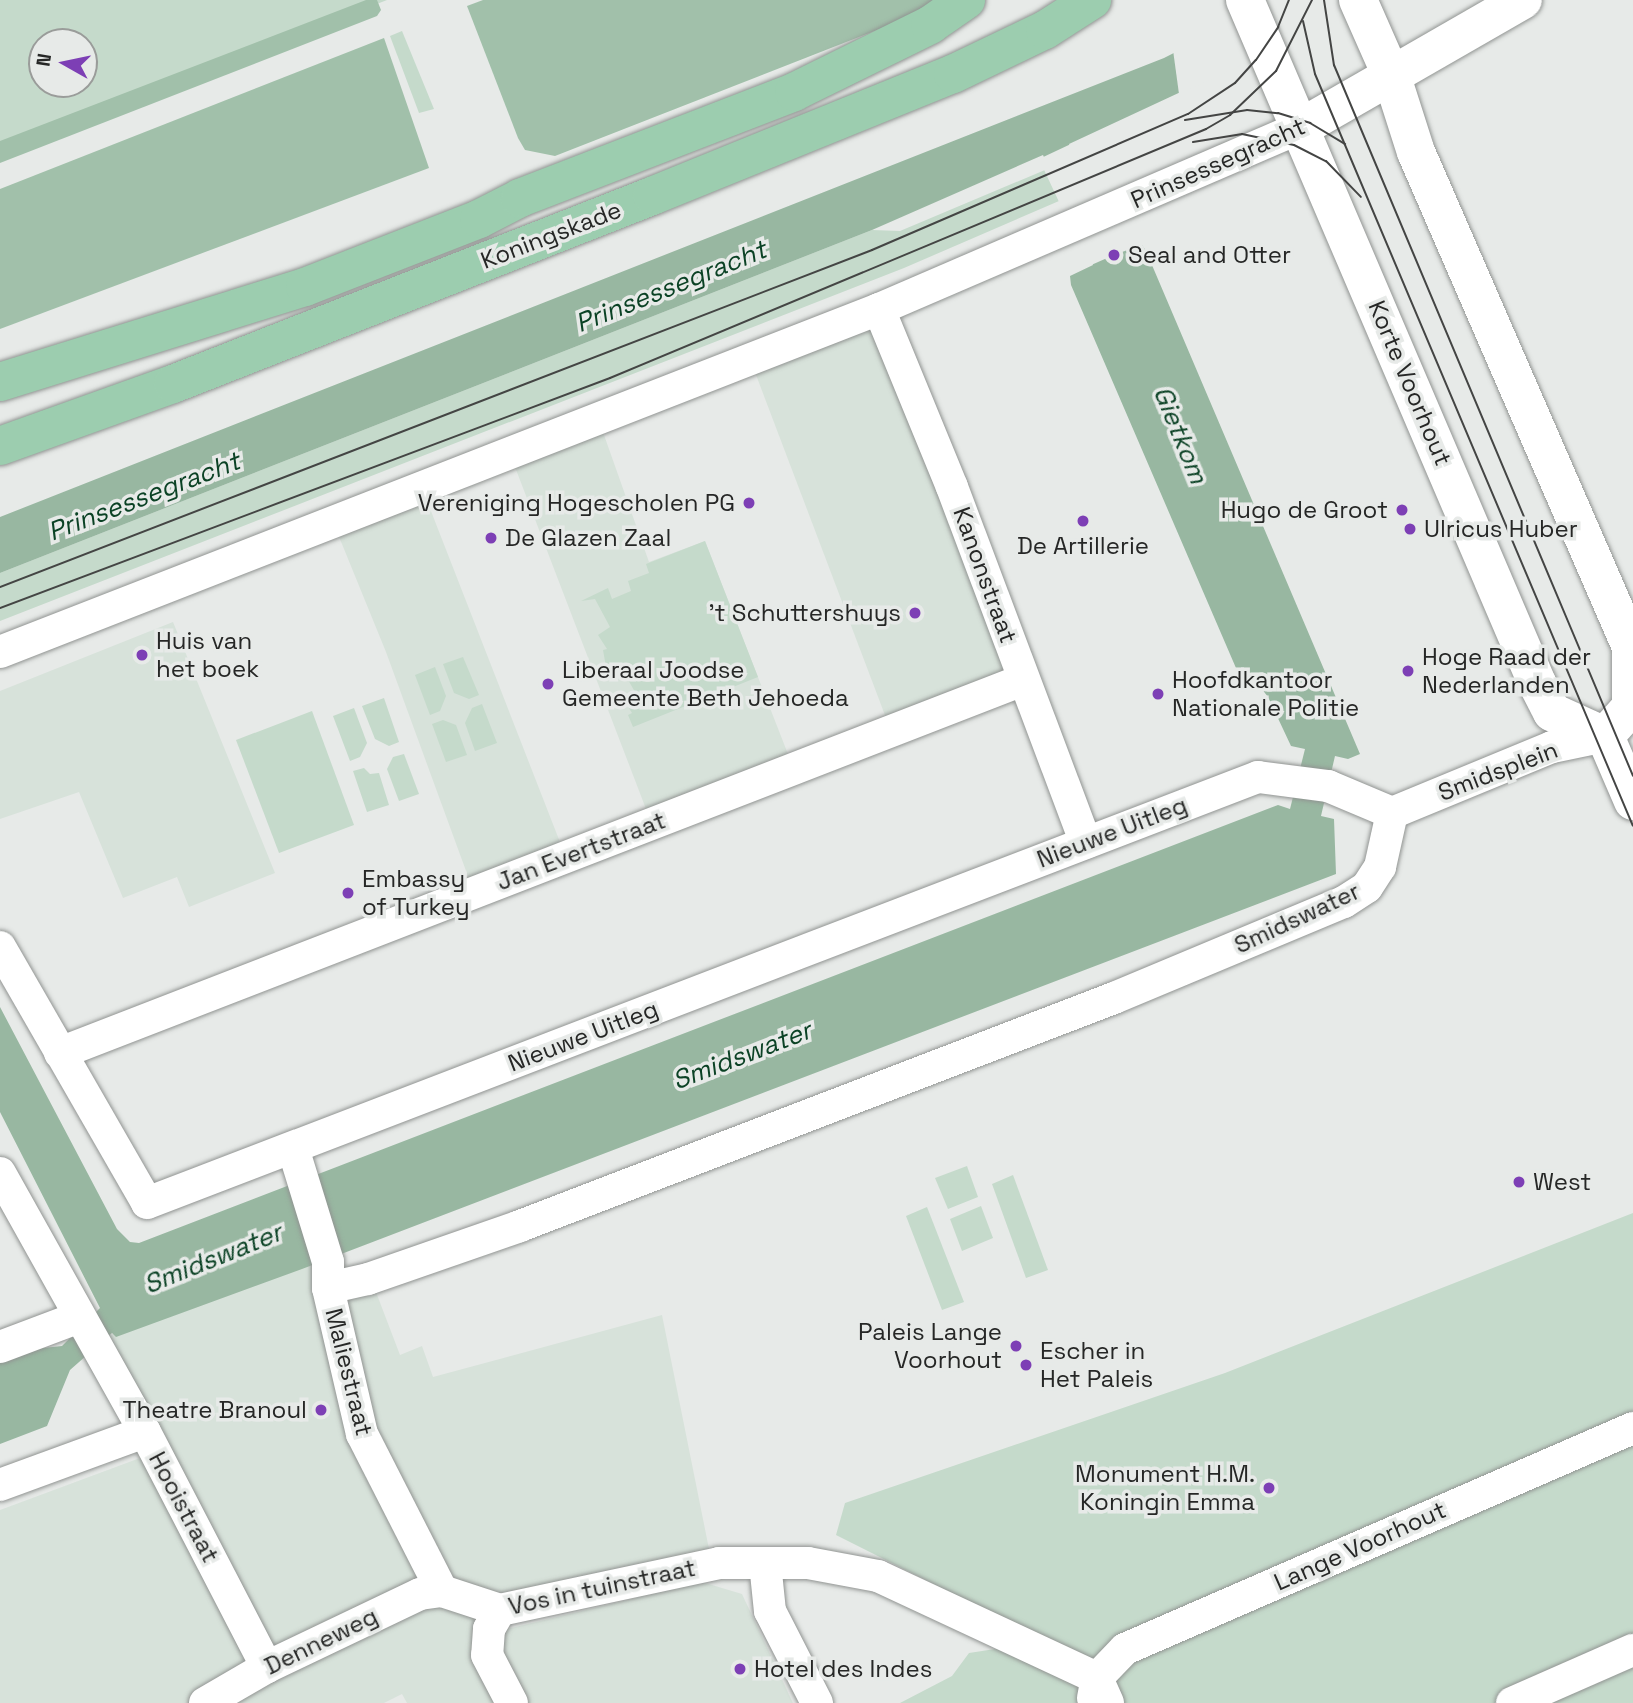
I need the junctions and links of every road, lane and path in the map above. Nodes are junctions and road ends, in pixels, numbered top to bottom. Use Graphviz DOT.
graph roads {
  1 [pos="966,0"];
  2 [pos="1092,0"];
  3 [pos="1523,0"];
  4 [pos="1247,4"];
  5 [pos="1360,5"];
  6 [pos="1392,77"];
  7 [pos="1300,128"];
  8 [pos="879,309"];
  9 [pos="0,382"];
  10 [pos="0,446"];
  11 [pos="0,652"];
  12 [pos="1023,680"];
  13 [pos="1605,736"];
  14 [pos="1633,801"];
  15 [pos="1392,813"];
  16 [pos="1086,843"];
  17 [pos="0,947"];
  18 [pos="60,1053"];
  19 [pos="293,1148"];
  20 [pos="0,1173"];
  21 [pos="328,1275"];
  22 [pos="81,1318"];
  23 [pos="0,1347"];
  24 [pos="1633,1428"];
  25 [pos="145,1432"];
  26 [pos="0,1485"];
  27 [pos="765,1563"];
  28 [pos="442,1591"];
  29 [pos="500,1610"];
  30 [pos="1633,1650"];
  31 [pos="267,1667"];
  32 [pos="1099,1695"];
  33 [pos="205,1703"];
  34 [pos="512,1703"];
  35 [pos="817,1703"];
  36 [pos="1512,1703"];
  1 -- 9 [label="main road, Koningskade"];
  2 -- 10 [label="main road, Koningskade"];
  3 -- 6 [label="street, Prinsessegracht"];
  4 -- 7 [label="street, Korte Voorhout"];
  5 -- 6 [label="street"];
  6 -- 7 [label="street, Prinsessegracht"];
  6 -- 13 [label="street"];
  7 -- 8 [label="street, Prinsessegracht"];
  7 -- 13 [label="street, Korte Voorhout"];
  8 -- 11 [label="street, Prinsessegracht"];
  8 -- 12 [label="street, Kanonstraat"];
  12 -- 16 [label="street, Kanonstraat"];
  12 -- 18 [label="street, Jan Evertstraat"];
  13 -- 14 [label="street"];
  13 -- 15 [label="street, Smidsplein"];
  15 -- 16 [label="street, Nieuwe Uitleg"];
  15 -- 21 [label="street, Smidswater"];
  16 -- 19 [label="street, Nieuwe Uitleg"];
  17 -- 18 [label="street, Nieuwe Uitleg"];
  18 -- 19 [label="street, Nieuwe Uitleg"];
  19 -- 21 [label="street, Maliestraat"];
  20 -- 22 [label="street, Hooistraat"];
  21 -- 28 [label="street, Maliestraat"];
  22 -- 23 [label="street"];
  22 -- 25 [label="street, Hooistraat"];
  24 -- 32 [label="street, Lange Voorhout"];
  25 -- 26 [label="street"];
  25 -- 31 [label="street, Hooistraat"];
  27 -- 29 [label="street, Vos in tuinstraat"];
  27 -- 32 [label="street, Lange Voorhout"];
  27 -- 35 [label="street"];
  28 -- 29 [label="street, Vos in tuinstraat"];
  28 -- 31 [label="street, Denneweg"];
  29 -- 34 [label="street"];
  30 -- 36 [label="street"];
  31 -- 33 [label="street, Denneweg"];
}
